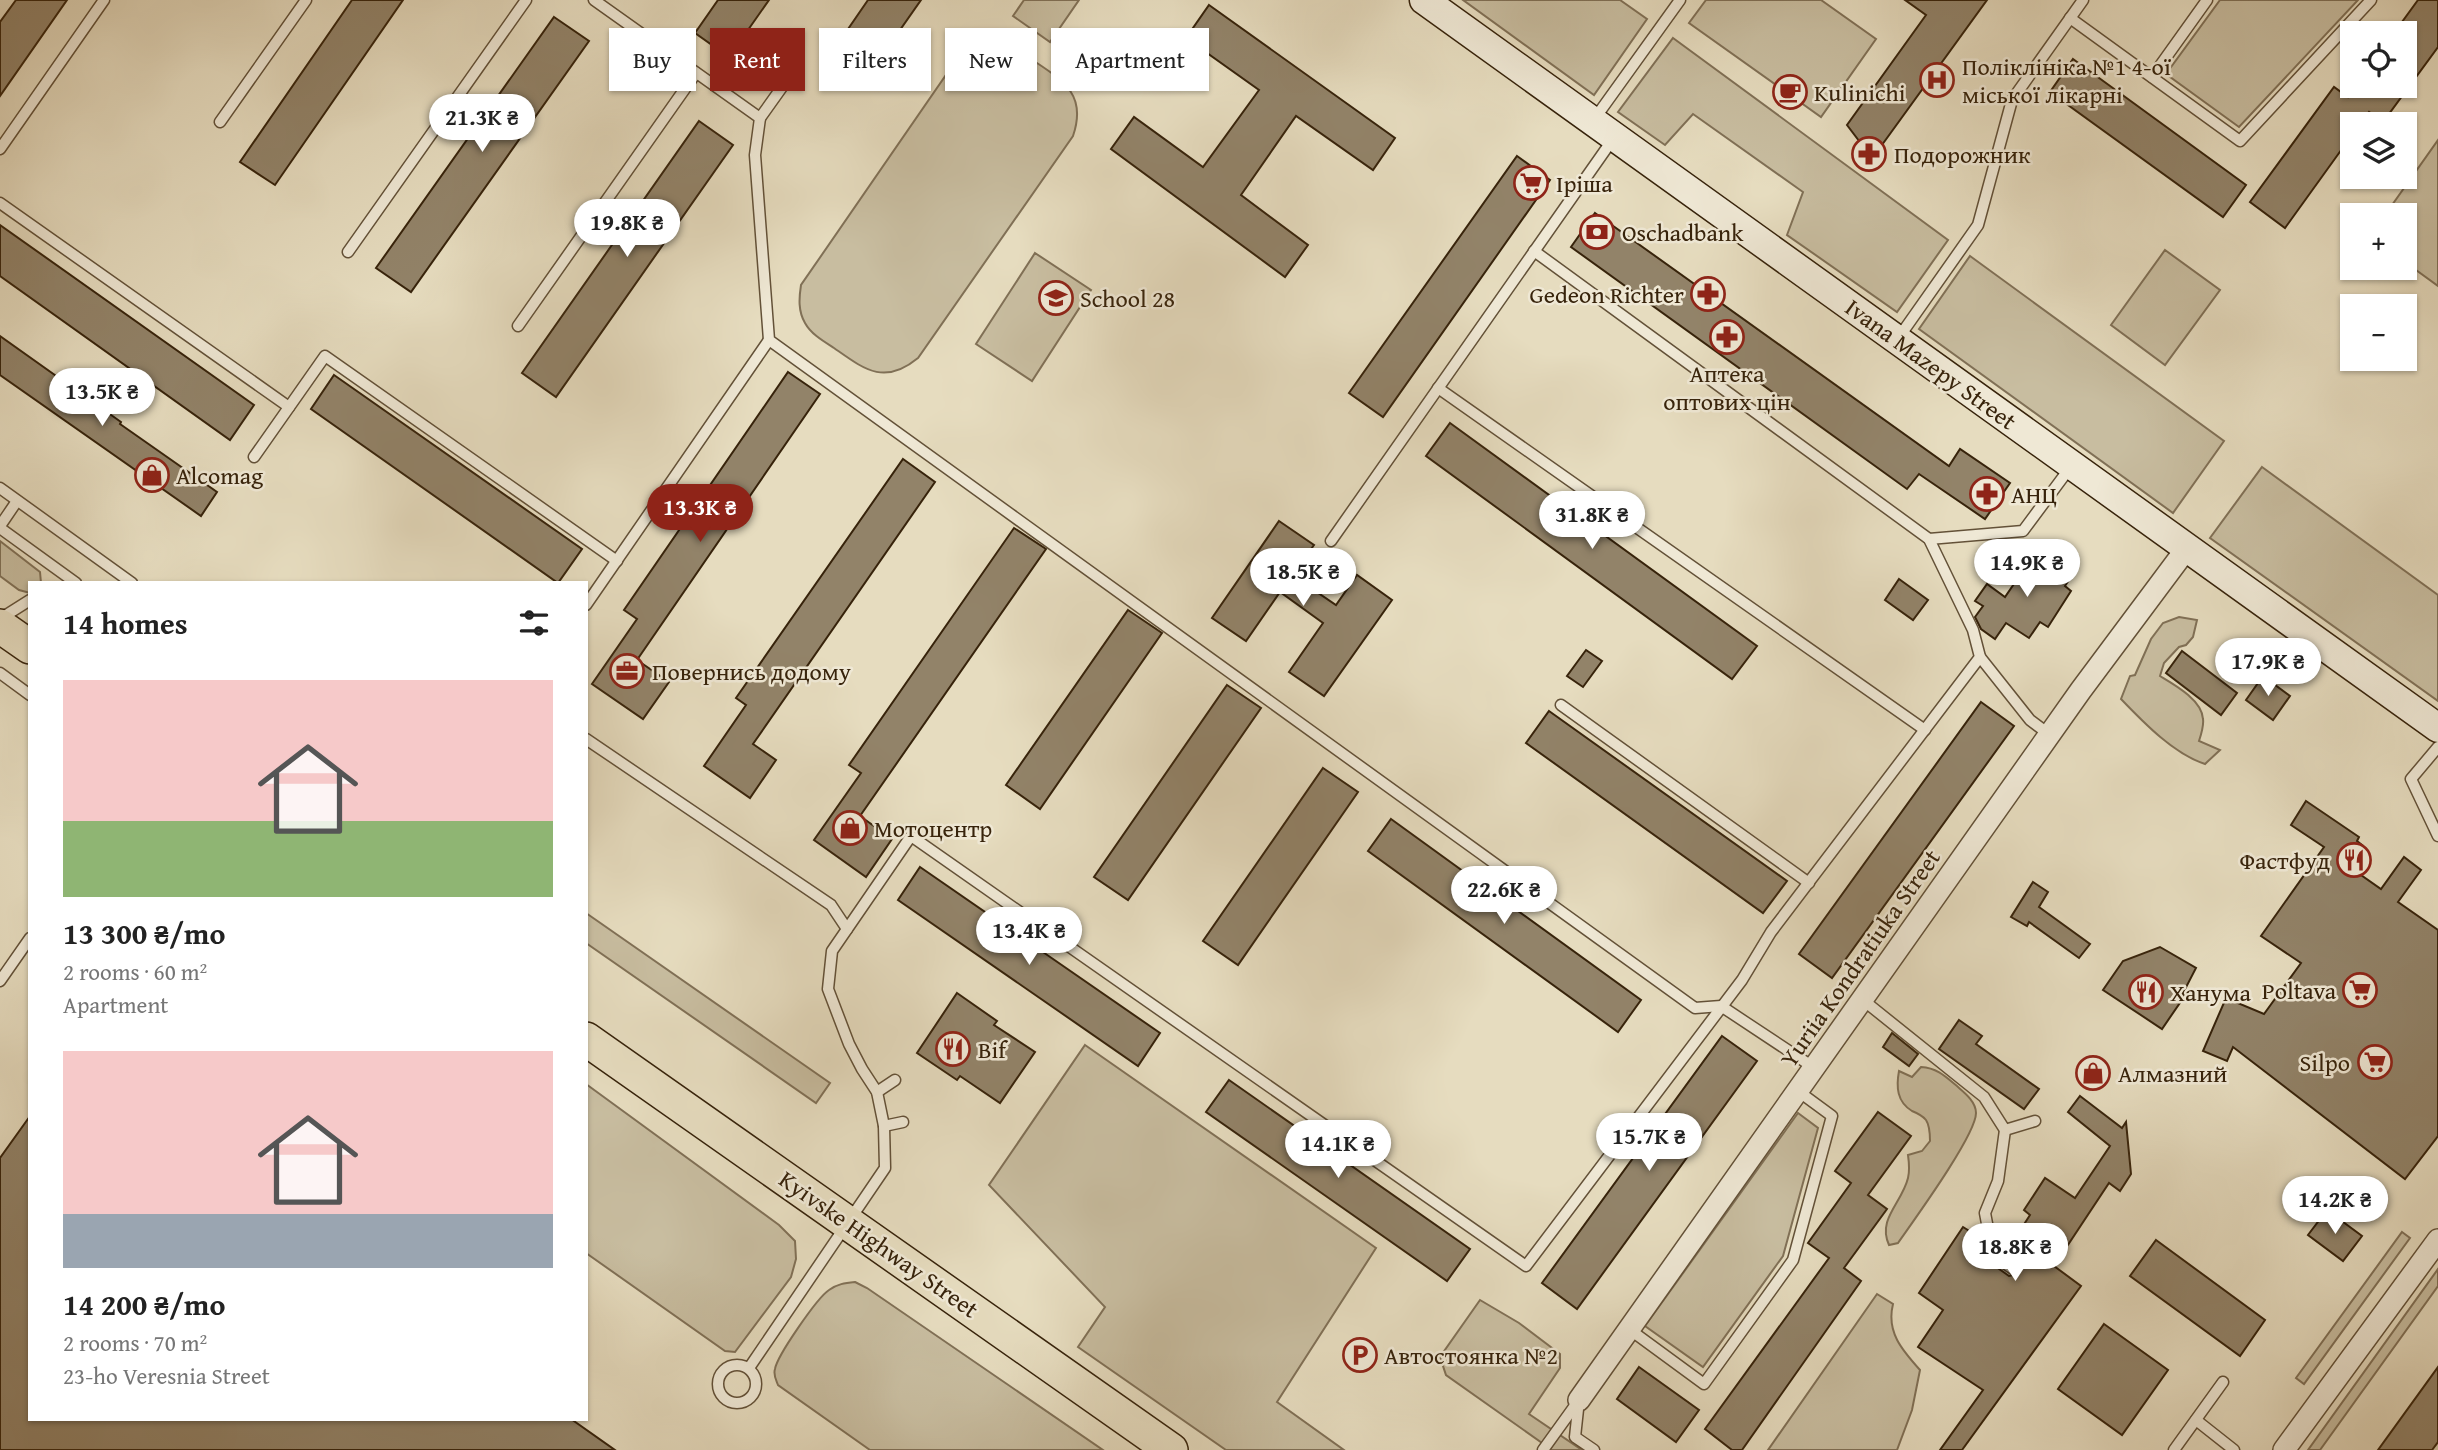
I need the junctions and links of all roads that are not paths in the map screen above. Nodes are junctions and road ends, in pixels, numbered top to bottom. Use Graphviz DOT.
graph roads {
  1 [pos="104,0"];
  2 [pos="306,0"];
  3 [pos="526,0"];
  4 [pos="594,0"];
  5 [pos="1424,0"];
  6 [pos="1680,0"];
  7 [pos="2082,0"];
  8 [pos="2207,0"];
  9 [pos="2371,0"];
  10 [pos="2070,18"];
  11 [pos="633,28"];
  12 [pos="696,73"];
  13 [pos="2151,77"];
  14 [pos="683,91"];
  15 [pos="779,91"];
  16 [pos="760,118"];
  17 [pos="219,122"];
  18 [pos="1604,129"];
  19 [pos="0,149"];
  20 [pos="0,203"];
  21 [pos="1534,251"];
  22 [pos="348,252"];
  23 [pos="518,326"];
  24 [pos="769,340"];
  25 [pos="1897,340"];
  26 [pos="1438,387"];
  27 [pos="289,407"];
  28 [pos="254,457"];
  29 [pos="2072,465"];
  30 [pos="0,488"];
  31 [pos="17,500"];
  32 [pos="0,527"];
  33 [pos="1929,539"];
  34 [pos="1331,541"];
  35 [pos="2186,548"];
  36 [pos="617,561"];
  37 [pos="72,579"];
  38 [pos="129,581"];
  39 [pos="28,601"];
  40 [pos="588,602"];
  41 [pos="0,619"];
  42 [pos="0,626"];
  43 [pos="28,646"];
  44 [pos="1980,657"];
  45 [pos="0,673"];
  46 [pos="28,694"];
  47 [pos="1561,705"];
  48 [pos="2438,728"];
  49 [pos="1926,730"];
  50 [pos="2050,735"];
  51 [pos="588,740"];
  52 [pos="2438,747"];
  53 [pos="2438,836"];
  54 [pos="1809,883"];
  55 [pos="847,929"];
  56 [pos="28,941"];
  57 [pos="0,981"];
  58 [pos="1863,1000"];
  59 [pos="1721,1006"];
  60 [pos="588,1040"];
  61 [pos="1813,1067"];
  62 [pos="895,1080"];
  63 [pos="1798,1091"];
  64 [pos="877,1093"];
  65 [pos="2035,1121"];
  66 [pos="903,1122"];
  67 [pos="884,1126"];
  68 [pos="2005,1130"];
  69 [pos="846,1222"];
  70 [pos="2438,1240"];
  71 [pos="2013,1269"];
  72 [pos="1629,1329"];
  73 [pos="749,1368"];
  74 [pos="2223,1382"];
  75 [pos="1579,1400"];
  76 [pos="2196,1420"];
  77 [pos="1163,1446"];
  78 [pos="1543,1450"];
  79 [pos="1594,1450"];
  80 [pos="2174,1450"];
  81 [pos="2234,1450"];
  82 [pos="2284,1450"];
  1 -- 19 [label="lane"];
  2 -- 17 [label="lane"];
  3 -- 22 [label="lane"];
  4 -- 11 [label="lane"];
  5 -- 18 [label="main road, Ivana Mazepy Street"];
  6 -- 18 [label="lane"];
  7 -- 10 [label="lane"];
  8 -- 13 [label="lane"];
  9 -- 13 [label="lane"];
  10 -- 13 [label="lane"];
  10 -- 25 [label="lane"];
  12 -- 16 [label="lane"];
  14 -- 23 [label="lane"];
  15 -- 16 [label="lane"];
  16 -- 24 [label="lane"];
  18 -- 21 [label="lane"];
  18 -- 25 [label="main road, Ivana Mazepy Street"];
  20 -- 27 [label="lane"];
  21 -- 26 [label="lane"];
  21 -- 33 [label="lane"];
  24 -- 36 [label="lane"];
  24 -- 59 [label="lane"];
  25 -- 29 [label="main road, Ivana Mazepy Street"];
  26 -- 34 [label="lane"];
  26 -- 49 [label="lane"];
  27 -- 28 [label="lane"];
  27 -- 36 [label="lane"];
  29 -- 33 [label="lane"];
  29 -- 35 [label="main road, Ivana Mazepy Street"];
  30 -- 31 [label="lane"];
  31 -- 32 [label="lane"];
  31 -- 38 [label="lane"];
  32 -- 37 [label="lane"];
  33 -- 44 [label="lane"];
  35 -- 48 [label="main road, Ivana Mazepy Street"];
  35 -- 50 [label="street, Yuriia Kondratiuka Street"];
  36 -- 40 [label="lane"];
  39 -- 41 [label="lane"];
  42 -- 43 [label="highway"];
  44 -- 49 [label="lane"];
  44 -- 50 [label="lane"];
  45 -- 46 [label="lane"];
  47 -- 54 [label="lane"];
  49 -- 54 [label="lane"];
  50 -- 58 [label="street, Yuriia Kondratiuka Street"];
  51 -- 55 [label="lane"];
  52 -- 53 [label="lane"];
  54 -- 59 [label="lane"];
  55 -- 59 [label="lane"];
  55 -- 64 [label="lane"];
  56 -- 57 [label="lane"];
  58 -- 61 [label="street, Yuriia Kondratiuka Street"];
  58 -- 68 [label="lane"];
  59 -- 61 [label="lane"];
  60 -- 69 [label="highway, Kyivske Highway Street"];
  61 -- 63 [label="street, Yuriia Kondratiuka Street"];
  62 -- 64 [label="lane"];
  63 -- 72 [label="street, Yuriia Kondratiuka Street"];
  63 -- 72 [label="lane"];
  64 -- 67 [label="lane"];
  65 -- 68 [label="lane"];
  66 -- 67 [label="lane"];
  67 -- 69 [label="lane"];
  68 -- 71 [label="lane"];
  69 -- 73 [label="lane"];
  69 -- 77 [label="highway, Kyivske Highway Street"];
  70 -- 82 [label="street"];
  72 -- 75 [label="street, Yuriia Kondratiuka Street"];
  74 -- 76 [label="lane"];
  75 -- 78 [label="lane"];
  75 -- 79 [label="lane"];
  76 -- 80 [label="lane"];
  76 -- 81 [label="lane"];
}
